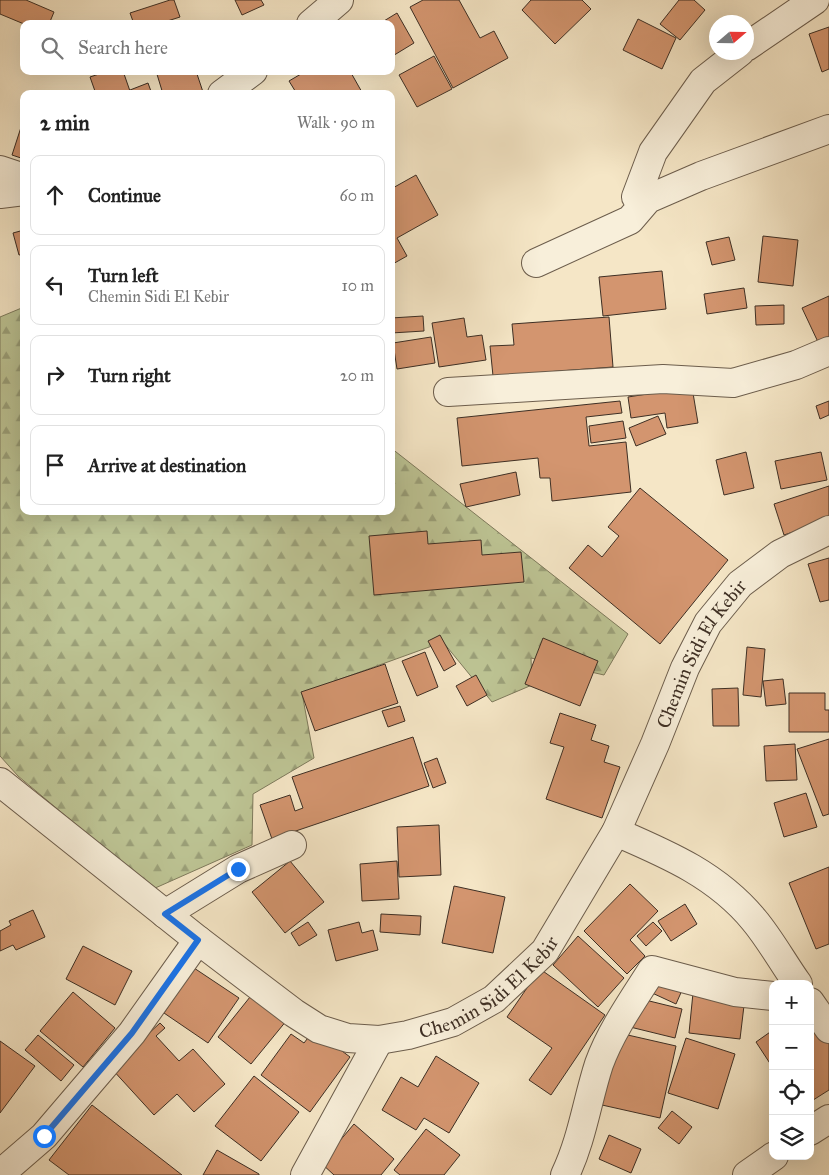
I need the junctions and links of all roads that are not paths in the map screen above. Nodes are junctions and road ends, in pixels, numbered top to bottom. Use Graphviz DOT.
graph roads {
  1 [pos="339,0"];
  2 [pos="815,0"];
  3 [pos="316,20"];
  4 [pos="754,42"];
  5 [pos="730,60"];
  6 [pos="248,75"];
  7 [pos="227,90"];
  8 [pos="829,129"];
  9 [pos="0,170"];
  10 [pos="20,177"];
  11 [pos="20,192"];
  12 [pos="0,194"];
  13 [pos="648,199"];
  14 [pos="536,263"];
  15 [pos="829,351"];
  16 [pos="448,392"];
  17 [pos="829,530"];
  18 [pos="0,782"];
  19 [pos="616,832"];
  20 [pos="292,845"];
  21 [pos="165,914"];
  22 [pos="198,940"];
  23 [pos="795,980"];
  24 [pos="769,996"];
  25 [pos="814,1008"];
  26 [pos="829,1029"];
  27 [pos="379,1040"];
  28 [pos="829,1118"];
  29 [pos="814,1128"];
  30 [pos="769,1160"];
  31 [pos="0,1174"];
  32 [pos="305,1175"];
  33 [pos="565,1175"];
  34 [pos="747,1175"];
  1 -- 3 [label="street"];
  2 -- 4 [label="street"];
  5 -- 13 [label="street"];
  6 -- 7 [label="street"];
  8 -- 13 [label="street"];
  9 -- 10 [label="street"];
  11 -- 12 [label="street"];
  13 -- 14 [label="street"];
  15 -- 16 [label="street"];
  17 -- 19 [label="street, Chemin Sidi El Kebir"];
  18 -- 21 [label="street, Chemin Sidi El Kebir"];
  19 -- 23 [label="street"];
  19 -- 27 [label="street, Chemin Sidi El Kebir"];
  20 -- 21 [label="street"];
  21 -- 22 [label="street, Chemin Sidi El Kebir"];
  22 -- 27 [label="street, Chemin Sidi El Kebir"];
  22 -- 31 [label="street"];
  24 -- 33 [label="street"];
  25 -- 26 [label="street"];
  27 -- 32 [label="street"];
  28 -- 29 [label="street"];
  30 -- 34 [label="street"];
}
